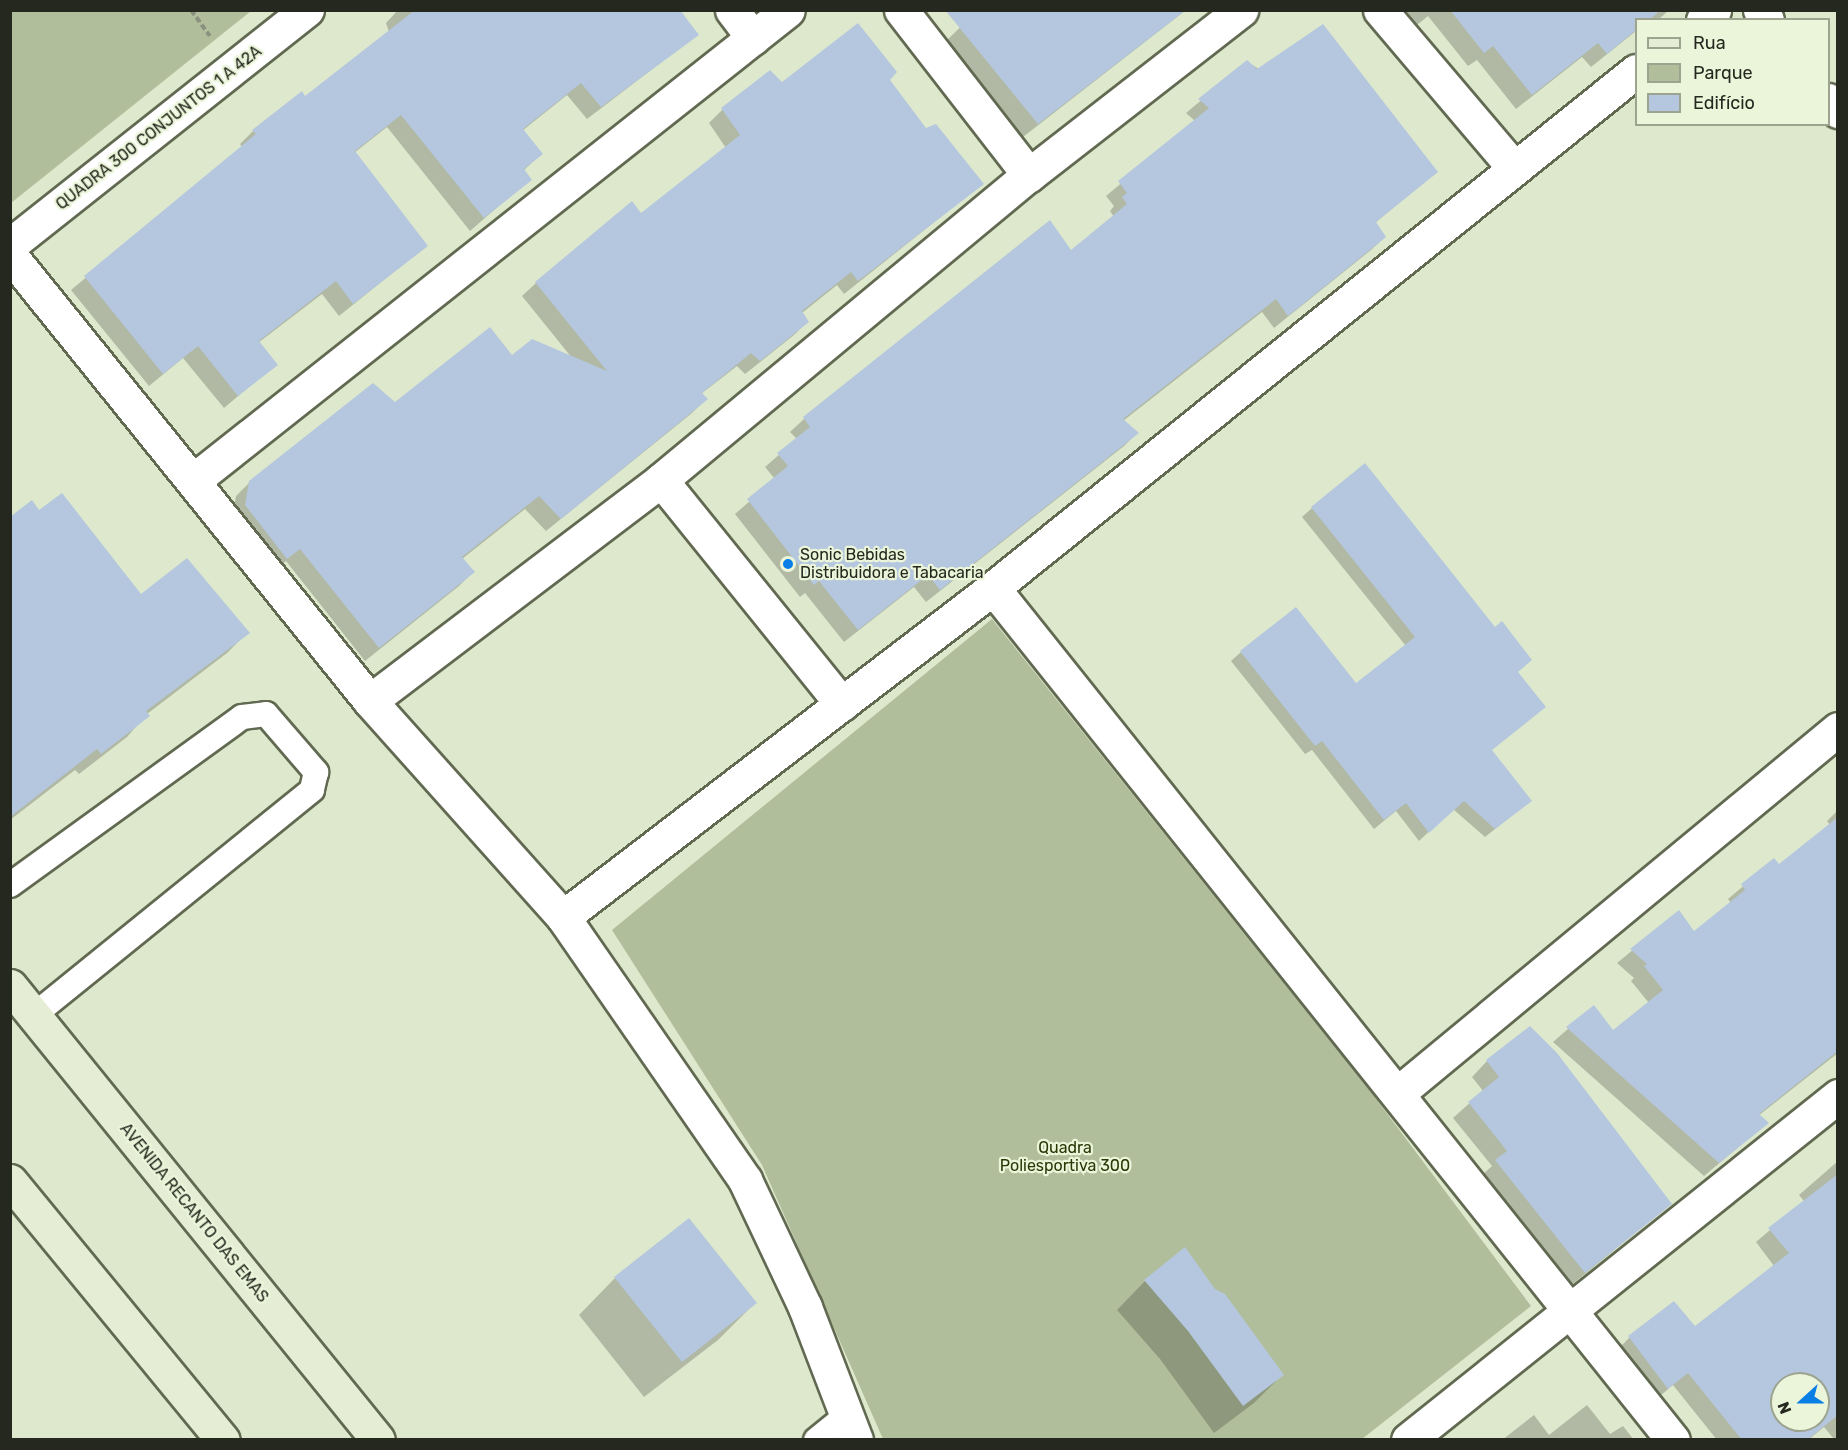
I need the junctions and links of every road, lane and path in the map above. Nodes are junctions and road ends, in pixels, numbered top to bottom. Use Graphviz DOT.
graph roads {
  1 [pos="307,10"];
  2 [pos="732,10"];
  3 [pos="788,10"];
  4 [pos="902,10"];
  5 [pos="1241,10"];
  6 [pos="1380,10"];
  7 [pos="753,38"];
  8 [pos="1635,72"];
  9 [pos="1513,167"];
  10 [pos="1029,175"];
  11 [pos="10,245"];
  12 [pos="10,255"];
  13 [pos="194,480"];
  14 [pos="661,480"];
  15 [pos="993,588"];
  16 [pos="370,701"];
  17 [pos="842,704"];
  18 [pos="1838,729"];
  19 [pos="10,885"];
  20 [pos="563,917"];
  21 [pos="10,986"];
  22 [pos="34,1015"];
  23 [pos="1398,1093"];
  24 [pos="1838,1096"];
  25 [pos="10,1181"];
  26 [pos="1570,1306"];
  27 [pos="851,1427"];
  28 [pos="223,1440"];
  29 [pos="378,1440"];
  30 [pos="816,1440"];
  31 [pos="1408,1440"];
  32 [pos="1673,1440"];
  1 -- 11 [label="street, QUADRA 300 CONJUNTOS 1 A 42A"];
  2 -- 7 [label="street"];
  3 -- 7 [label="street"];
  4 -- 10 [label="street"];
  5 -- 10 [label="street"];
  6 -- 9 [label="street"];
  7 -- 13 [label="street"];
  8 -- 9 [label="street"];
  9 -- 15 [label="street"];
  10 -- 14 [label="street"];
  12 -- 13 [label="street"];
  13 -- 16 [label="street"];
  14 -- 16 [label="street"];
  14 -- 17 [label="street"];
  15 -- 17 [label="street"];
  15 -- 23 [label="street"];
  16 -- 20 [label="street"];
  17 -- 20 [label="street"];
  18 -- 23 [label="street"];
  19 -- 22 [label="lane"];
  20 -- 27 [label="street"];
  21 -- 22 [label="main road, AVENIDA RECANTO DAS EMAS"];
  22 -- 29 [label="main road, AVENIDA RECANTO DAS EMAS"];
  23 -- 26 [label="street"];
  24 -- 26 [label="street"];
  25 -- 28 [label="main road"];
  26 -- 31 [label="street"];
  26 -- 32 [label="street"];
  27 -- 30 [label="lane"];
}
